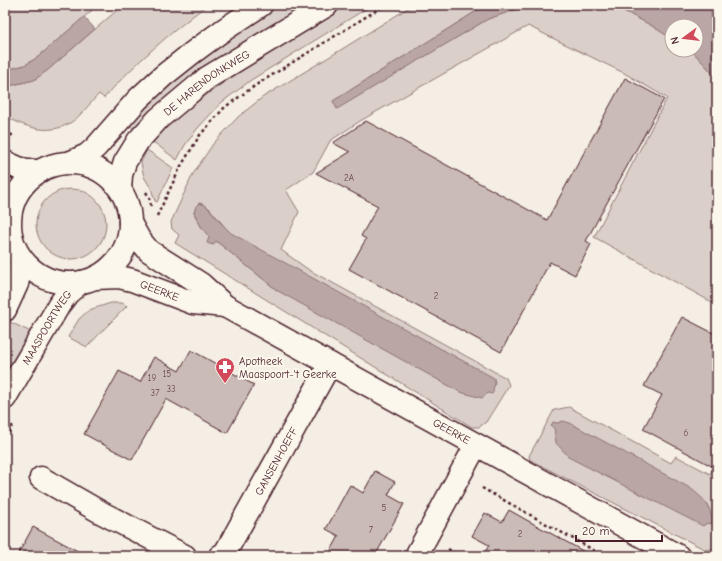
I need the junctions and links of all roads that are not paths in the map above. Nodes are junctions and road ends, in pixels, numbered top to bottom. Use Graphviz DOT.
graph roads {
  1 [pos="261,5"];
  2 [pos="327,5"];
  3 [pos="5,162"];
  4 [pos="71,162"];
  5 [pos="38,171"];
  6 [pos="120,189"];
  7 [pos="7,217"];
  8 [pos="130,223"];
  9 [pos="20,257"];
  10 [pos="88,280"];
  11 [pos="224,306"];
  12 [pos="5,310"];
  13 [pos="330,364"];
  14 [pos="5,398"];
  15 [pos="476,445"];
  16 [pos="41,478"];
  17 [pos="185,556"];
  18 [pos="220,556"];
  19 [pos="416,556"];
  20 [pos="678,556"];
  1 -- 4 [label="street"];
  2 -- 6 [label="street, DE HARENDONKWEG"];
  3 -- 5 [label="street"];
  4 -- 5 [label="street"];
  4 -- 6 [label="street"];
  5 -- 7 [label="street"];
  6 -- 8 [label="street"];
  7 -- 9 [label="street"];
  8 -- 10 [label="street"];
  8 -- 11 [label="street, GEERKE"];
  9 -- 10 [label="street"];
  9 -- 12 [label="street"];
  10 -- 11 [label="street, GEERKE"];
  10 -- 14 [label="street, MAASPOORTWEG"];
  11 -- 13 [label="street, GEERKE"];
  13 -- 15 [label="street, GEERKE"];
  13 -- 18 [label="street, GANSENHOEFF"];
  15 -- 19 [label="street"];
  15 -- 20 [label="street, GEERKE"];
  16 -- 17 [label="street"];
}
